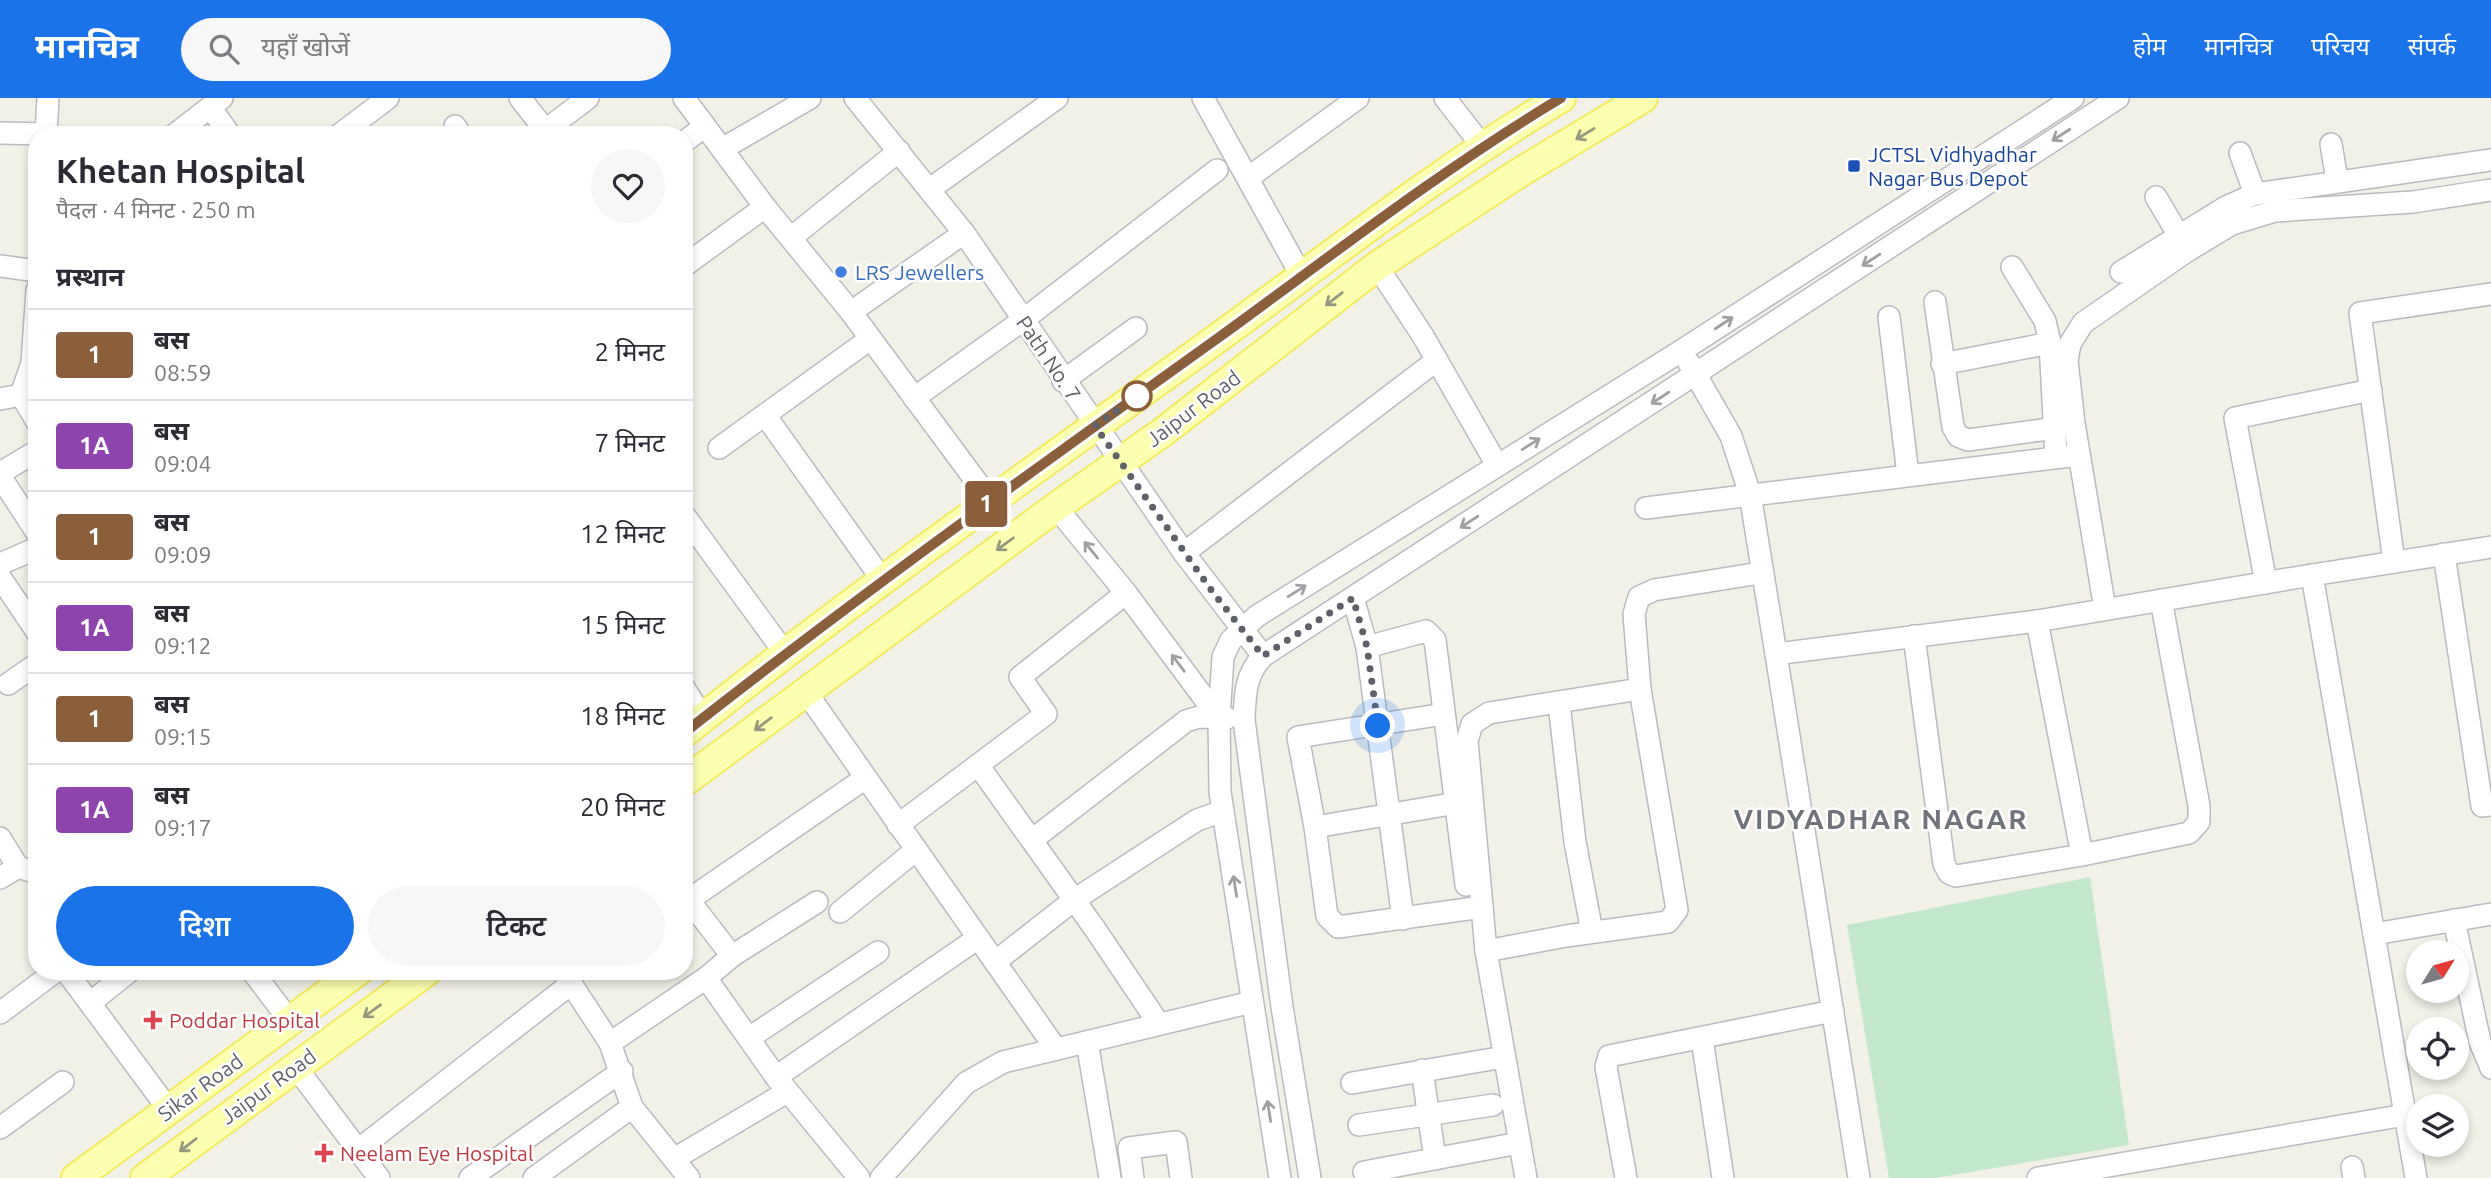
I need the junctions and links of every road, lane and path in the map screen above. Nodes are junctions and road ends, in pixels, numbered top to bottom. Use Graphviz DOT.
graph roads {
  1 [pos="48,98"];
  2 [pos="388,98"];
  3 [pos="520,98"];
  4 [pos="588,98"];
  5 [pos="684,98"];
  6 [pos="810,98"];
  7 [pos="855,98"];
  8 [pos="1057,98"];
  9 [pos="1203,98"];
  10 [pos="1357,98"];
  11 [pos="1445,98"];
  12 [pos="1561,98"];
  13 [pos="1643,98"];
  14 [pos="2073,98"];
  15 [pos="2118,98"];
  16 [pos="216,103"];
  17 [pos="46,126"];
  18 [pos="186,126"];
  19 [pos="226,126"];
  20 [pos="367,126"];
  21 [pos="539,126"];
  22 [pos="553,126"];
  23 [pos="705,126"];
  24 [pos="0,133"];
  25 [pos="28,134"];
  26 [pos="693,135"];
  27 [pos="2332,144"];
  28 [pos="1483,147"];
  29 [pos="722,149"];
  30 [pos="899,151"];
  31 [pos="2240,153"];
  32 [pos="2491,160"];
  33 [pos="2448,166"];
  34 [pos="1217,170"];
  35 [pos="1248,178"];
  36 [pos="2337,180"];
  37 [pos="930,188"];
  38 [pos="2491,190"];
  39 [pos="2256,194"];
  40 [pos="2454,195"];
  41 [pos="2156,197"];
  42 [pos="765,207"];
  43 [pos="964,233"];
  44 [pos="792,237"];
  45 [pos="2182,243"];
  46 [pos="693,259"];
  47 [pos="0,266"];
  48 [pos="1377,267"];
  49 [pos="2012,267"];
  50 [pos="28,270"];
  51 [pos="2121,272"];
  52 [pos="1301,275"];
  53 [pos="2491,294"];
  54 [pos="1936,302"];
  55 [pos="851,312"];
  56 [pos="1889,317"];
  57 [pos="1023,320"];
  58 [pos="1136,328"];
  59 [pos="870,339"];
  60 [pos="2050,343"];
  61 [pos="1681,352"];
  62 [pos="1437,360"];
  63 [pos="1942,365"];
  64 [pos="1696,374"];
  65 [pos="28,378"];
  66 [pos="1063,381"];
  67 [pos="2371,390"];
  68 [pos="22,395"];
  69 [pos="914,398"];
  70 [pos="0,399"];
  71 [pos="28,406"];
  72 [pos="765,415"];
  73 [pos="1095,426"];
  74 [pos="2056,428"];
  75 [pos="719,448"];
  76 [pos="2079,455"];
  77 [pos="2056,457"];
  78 [pos="28,458"];
  79 [pos="1120,461"];
  80 [pos="1497,465"];
  81 [pos="0,475"];
  82 [pos="1908,475"];
  83 [pos="1750,494"];
  84 [pos="990,500"];
  85 [pos="1056,507"];
  86 [pos="1646,508"];
  87 [pos="28,519"];
  88 [pos="693,527"];
  89 [pos="2491,547"];
  90 [pos="28,552"];
  91 [pos="1184,553"];
  92 [pos="2444,554"];
  93 [pos="2394,562"];
  94 [pos="0,565"];
  95 [pos="1760,573"];
  96 [pos="2312,575"];
  97 [pos="0,577"];
  98 [pos="884,582"];
  99 [pos="2266,583"];
  100 [pos="1126,593"];
  101 [pos="1353,598"];
  102 [pos="2161,600"];
  103 [pos="2105,610"];
  104 [pos="28,619"];
  105 [pos="2037,621"];
  106 [pos="1241,629"];
  107 [pos="1914,636"];
  108 [pos="1367,647"];
  109 [pos="1776,654"];
  110 [pos="787,656"];
  111 [pos="1263,656"];
  112 [pos="28,670"];
  113 [pos="8,684"];
  114 [pos="1640,689"];
  115 [pos="806,692"];
  116 [pos="1559,704"];
  117 [pos="1444,714"];
  118 [pos="1219,718"];
  119 [pos="1244,720"];
  120 [pos="694,726"];
  121 [pos="1378,726"];
  122 [pos="978,765"];
  123 [pos="693,775"];
  124 [pos="864,779"];
  125 [pos="1457,803"];
  126 [pos="2491,805"];
  127 [pos="1223,811"];
  128 [pos="1392,816"];
  129 [pos="898,825"];
  130 [pos="1315,827"];
  131 [pos="0,838"];
  132 [pos="1032,840"];
  133 [pos="916,850"];
  134 [pos="2082,855"];
  135 [pos="18,873"];
  136 [pos="693,892"];
  137 [pos="1074,900"];
  138 [pos="817,902"];
  139 [pos="693,904"];
  140 [pos="1475,907"];
  141 [pos="840,912"];
  142 [pos="2491,914"];
  143 [pos="1403,919"];
  144 [pos="2454,920"];
  145 [pos="1592,932"];
  146 [pos="2374,934"];
  147 [pos="978,938"];
  148 [pos="1486,951"];
  149 [pos="878,952"];
  150 [pos="732,956"];
  151 [pos="995,962"];
  152 [pos="706,978"];
  153 [pos="44,980"];
  154 [pos="73,980"];
  155 [pos="119,980"];
  156 [pos="260,980"];
  157 [pos="346,980"];
  158 [pos="414,980"];
  159 [pos="561,980"];
  160 [pos="570,980"];
  161 [pos="1252,1002"];
  162 [pos="90,1003"];
  163 [pos="1833,1010"];
  164 [pos="0,1013"];
  165 [pos="290,1021"];
  166 [pos="1159,1024"];
  167 [pos="749,1038"];
  168 [pos="1702,1039"];
  169 [pos="610,1042"];
  170 [pos="1087,1042"];
  171 [pos="1056,1049"];
  172 [pos="1504,1057"];
  173 [pos="295,1066"];
  174 [pos="2491,1068"];
  175 [pos="1422,1070"];
  176 [pos="621,1071"];
  177 [pos="63,1082"];
  178 [pos="1352,1083"];
  179 [pos="781,1084"];
  180 [pos="1493,1105"];
  181 [pos="632,1107"];
  182 [pos="169,1110"];
  183 [pos="1427,1115"];
  184 [pos="2405,1115"];
  185 [pos="1359,1125"];
  186 [pos="0,1128"];
  187 [pos="1519,1143"];
  188 [pos="358,1150"];
  189 [pos="674,1159"];
  190 [pos="1435,1159"];
  191 [pos="2123,1171"];
  192 [pos="1364,1172"];
  193 [pos="76,1178"];
  194 [pos="145,1178"];
  195 [pos="379,1178"];
  196 [pos="470,1178"];
  197 [pos="534,1178"];
  198 [pos="689,1178"];
  199 [pos="859,1178"];
  200 [pos="881,1178"];
  201 [pos="1110,1178"];
  202 [pos="1133,1178"];
  203 [pos="1181,1178"];
  204 [pos="1280,1178"];
  205 [pos="1310,1178"];
  206 [pos="1526,1178"];
  207 [pos="1626,1178"];
  208 [pos="1723,1178"];
  209 [pos="1859,1178"];
  210 [pos="2038,1178"];
  211 [pos="2416,1178"];
  1 -- 17 [label="street"];
  2 -- 20 [label="street"];
  3 -- 21 [label="street"];
  4 -- 22 [label="street"];
  5 -- 23 [label="street"];
  6 -- 29 [label="street"];
  7 -- 30 [label="street, Path No. 7"];
  8 -- 37 [label="street"];
  9 -- 35 [label="street"];
  10 -- 35 [label="street"];
  11 -- 28 [label="street"];
  12 -- 28 [label="main road"];
  13 -- 48 [label="main road, Jaipur Road, one-way"];
  61 -- 14 [label="street, one-way"];
  15 -- 64 [label="street, one-way"];
  16 -- 18 [label="street"];
  16 -- 19 [label="street"];
  23 -- 26 [label="street"];
  23 -- 29 [label="street"];
  24 -- 25 [label="street"];
  27 -- 36 [label="street"];
  28 -- 52 [label="main road"];
  29 -- 42 [label="street"];
  30 -- 37 [label="street, Path No. 7"];
  30 -- 44 [label="street"];
  31 -- 39 [label="street"];
  32 -- 33 [label="street"];
  33 -- 36 [label="street"];
  33 -- 40 [label="street"];
  34 -- 57 [label="street"];
  35 -- 52 [label="street"];
  36 -- 39 [label="street"];
  37 -- 43 [label="street, Path No. 7"];
  38 -- 40 [label="street"];
  39 -- 45 [label="street"];
  40 -- 45 [label="street"];
  41 -- 45 [label="street"];
  42 -- 44 [label="street"];
  42 -- 46 [label="street"];
  43 -- 55 [label="street"];
  43 -- 57 [label="street, Path No. 7"];
  44 -- 55 [label="street"];
  45 -- 51 [label="street"];
  45 -- 76 [label="street"];
  47 -- 50 [label="street"];
  48 -- 62 [label="street"];
  48 -- 79 [label="main road, Jaipur Road, one-way"];
  49 -- 60 [label="street"];
  52 -- 73 [label="main road"];
  53 -- 67 [label="street"];
  54 -- 63 [label="street"];
  55 -- 59 [label="street"];
  56 -- 82 [label="street"];
  57 -- 66 [label="street, Path No. 7"];
  57 -- 69 [label="street"];
  58 -- 66 [label="street"];
  59 -- 69 [label="street"];
  59 -- 72 [label="street"];
  60 -- 63 [label="street"];
  60 -- 74 [label="street"];
  61 -- 64 [label="street"];
  80 -- 61 [label="street, one-way"];
  62 -- 80 [label="street"];
  62 -- 91 [label="street"];
  63 -- 74 [label="street"];
  64 -- 83 [label="street"];
  64 -- 101 [label="street, one-way"];
  65 -- 68 [label="street"];
  66 -- 73 [label="street, Path No. 7"];
  67 -- 93 [label="street"];
  67 -- 99 [label="street"];
  68 -- 70 [label="street"];
  68 -- 71 [label="street"];
  69 -- 84 [label="street"];
  72 -- 75 [label="street"];
  72 -- 98 [label="street"];
  73 -- 79 [label="street, Path No. 7"];
  73 -- 84 [label="main road"];
  74 -- 77 [label="street"];
  76 -- 77 [label="street"];
  76 -- 103 [label="street"];
  77 -- 82 [label="street"];
  78 -- 81 [label="street"];
  79 -- 85 [label="main road, Jaipur Road"];
  79 -- 91 [label="street, Path No. 7"];
  106 -- 80 [label="street, one-way"];
  81 -- 87 [label="street"];
  82 -- 83 [label="street"];
  83 -- 86 [label="street"];
  83 -- 95 [label="street"];
  84 -- 98 [label="main road"];
  100 -- 85 [label="street, one-way"];
  85 -- 115 [label="main road, Jaipur Road, one-way"];
  88 -- 110 [label="street"];
  89 -- 92 [label="street"];
  90 -- 94 [label="street"];
  91 -- 106 [label="street, Path No. 7"];
  92 -- 93 [label="street"];
  92 -- 126 [label="street"];
  93 -- 96 [label="street"];
  95 -- 109 [label="street"];
  95 -- 114 [label="street"];
  96 -- 99 [label="street"];
  96 -- 146 [label="street"];
  97 -- 104 [label="street"];
  98 -- 110 [label="main road"];
  99 -- 102 [label="street"];
  118 -- 100 [label="street, one-way"];
  100 -- 122 [label="street"];
  101 -- 108 [label="street"];
  101 -- 111 [label="street"];
  102 -- 103 [label="street"];
  102 -- 134 [label="street"];
  103 -- 105 [label="street"];
  105 -- 107 [label="street"];
  105 -- 134 [label="street"];
  106 -- 111 [label="street, Path No. 7"];
  106 -- 118 [label="street"];
  107 -- 109 [label="street"];
  107 -- 134 [label="street"];
  108 -- 117 [label="street"];
  108 -- 121 [label="street"];
  109 -- 163 [label="street"];
  110 -- 120 [label="main road"];
  111 -- 119 [label="street"];
  112 -- 113 [label="street"];
  114 -- 116 [label="street"];
  114 -- 145 [label="street"];
  115 -- 123 [label="main road, Jaipur Road, one-way"];
  115 -- 124 [label="street"];
  116 -- 140 [label="street"];
  116 -- 145 [label="street"];
  117 -- 121 [label="street"];
  117 -- 125 [label="street"];
  118 -- 119 [label="street"];
  118 -- 127 [label="street"];
  118 -- 132 [label="street"];
  119 -- 205 [label="street"];
  121 -- 128 [label="street"];
  121 -- 130 [label="street"];
  122 -- 129 [label="street"];
  122 -- 132 [label="street"];
  124 -- 129 [label="street"];
  124 -- 136 [label="street"];
  125 -- 128 [label="street"];
  125 -- 140 [label="street"];
  127 -- 137 [label="street"];
  161 -- 127 [label="street, one-way"];
  128 -- 130 [label="street"];
  128 -- 143 [label="street"];
  129 -- 133 [label="street"];
  130 -- 143 [label="street"];
  131 -- 135 [label="street"];
  132 -- 137 [label="street"];
  133 -- 141 [label="street"];
  133 -- 147 [label="street"];
  137 -- 151 [label="street"];
  137 -- 166 [label="street"];
  138 -- 150 [label="street"];
  139 -- 150 [label="street"];
  140 -- 143 [label="street"];
  140 -- 148 [label="street"];
  142 -- 144 [label="street"];
  144 -- 146 [label="street"];
  144 -- 174 [label="street"];
  145 -- 148 [label="street"];
  146 -- 184 [label="street"];
  147 -- 151 [label="street"];
  147 -- 179 [label="street"];
  148 -- 172 [label="street"];
  149 -- 167 [label="street"];
  150 -- 152 [label="street"];
  151 -- 171 [label="street"];
  152 -- 167 [label="street"];
  152 -- 169 [label="street"];
  153 -- 164 [label="street"];
  154 -- 162 [label="street"];
  155 -- 162 [label="street"];
  156 -- 165 [label="street"];
  157 -- 165 [label="main road, Sikar Road"];
  158 -- 173 [label="main road, Jaipur Road, one-way"];
  159 -- 188 [label="street"];
  160 -- 169 [label="street"];
  161 -- 166 [label="street"];
  204 -- 161 [label="street, one-way"];
  162 -- 182 [label="street"];
  163 -- 168 [label="street"];
  163 -- 209 [label="street"];
  165 -- 182 [label="main road, Sikar Road"];
  166 -- 170 [label="street"];
  167 -- 179 [label="street"];
  168 -- 207 [label="street"];
  168 -- 208 [label="street"];
  169 -- 176 [label="street"];
  170 -- 171 [label="street"];
  170 -- 201 [label="street"];
  171 -- 200 [label="street"];
  172 -- 175 [label="street"];
  172 -- 187 [label="street"];
  173 -- 188 [label="street"];
  173 -- 194 [label="main road, Jaipur Road, one-way"];
  175 -- 178 [label="street"];
  175 -- 183 [label="street"];
  176 -- 181 [label="street"];
  176 -- 196 [label="street"];
  177 -- 186 [label="street"];
  179 -- 189 [label="street"];
  179 -- 199 [label="street"];
  180 -- 183 [label="street"];
  181 -- 189 [label="street"];
  181 -- 197 [label="street"];
  182 -- 193 [label="main road, Sikar Road"];
  183 -- 185 [label="street"];
  183 -- 190 [label="street"];
  184 -- 191 [label="street"];
  184 -- 211 [label="street"];
  187 -- 190 [label="street"];
  187 -- 206 [label="street"];
  188 -- 195 [label="street"];
  189 -- 198 [label="street"];
  190 -- 192 [label="street"];
  191 -- 210 [label="street"];
  202 -- 203 [label="street"];
}
